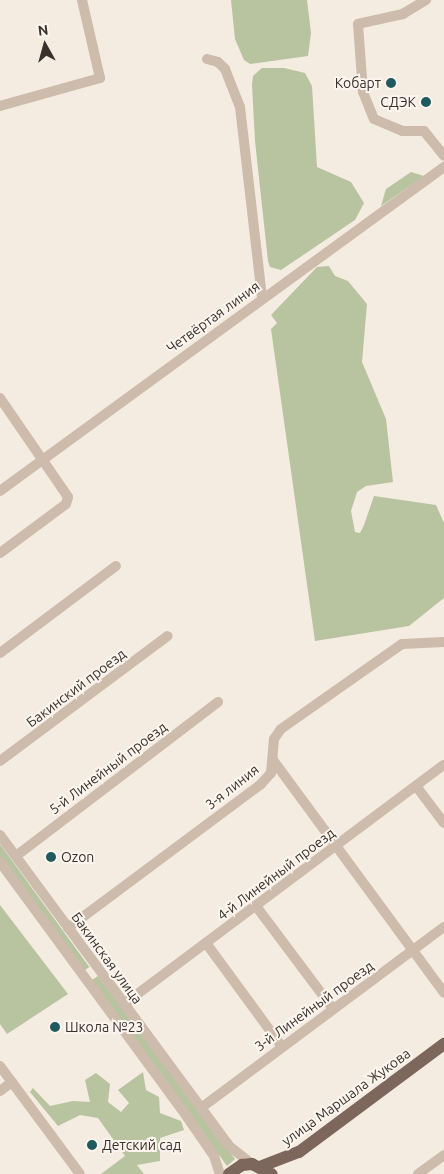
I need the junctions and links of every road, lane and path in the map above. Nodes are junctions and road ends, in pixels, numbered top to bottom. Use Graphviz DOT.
graph roads {
  1 [pos="82,0"];
  2 [pos="426,0"];
  3 [pos="207,60"];
  4 [pos="0,106"];
  5 [pos="444,156"];
  6 [pos="444,167"];
  7 [pos="262,298"];
  8 [pos="0,398"];
  9 [pos="43,460"];
  10 [pos="0,491"];
  11 [pos="0,553"];
  12 [pos="116,566"];
  13 [pos="168,636"];
  14 [pos="444,642"];
  15 [pos="0,653"];
  16 [pos="218,702"];
  17 [pos="273,760"];
  18 [pos="0,761"];
  19 [pos="444,765"];
  20 [pos="416,786"];
  21 [pos="444,824"];
  22 [pos="0,835"];
  23 [pos="336,846"];
  24 [pos="16,856"];
  25 [pos="0,862"];
  26 [pos="256,906"];
  27 [pos="444,927"];
  28 [pos="68,928"];
  29 [pos="206,943"];
  30 [pos="413,951"];
  31 [pos="97,968"];
  32 [pos="84,977"];
  33 [pos="444,993"];
  34 [pos="124,1004"];
  35 [pos="333,1009"];
  36 [pos="444,1044"];
  37 [pos="282,1047"];
  38 [pos="0,1066"];
  39 [pos="12,1082"];
  40 [pos="0,1091"];
  41 [pos="200,1108"];
  42 [pos="444,1155"];
  43 [pos="262,1168"];
  44 [pos="80,1174"];
  45 [pos="220,1174"];
  46 [pos="229,1174"];
  47 [pos="418,1174"];
  1 -- 4 [label="street"];
  2 -- 5 [label="street"];
  3 -- 7 [label="street"];
  6 -- 7 [label="street, Четвёртая линия"];
  7 -- 9 [label="street, Четвёртая линия"];
  8 -- 9 [label="street"];
  9 -- 10 [label="street, Четвёртая линия"];
  9 -- 11 [label="street"];
  12 -- 15 [label="street"];
  13 -- 18 [label="street, Бакинский проезд"];
  14 -- 17 [label="street, 3-я линия"];
  16 -- 24 [label="street, 5-й Линейный проезд"];
  17 -- 23 [label="street"];
  17 -- 28 [label="street, 3-я линия"];
  19 -- 20 [label="street, 4-й Линейный проезд"];
  20 -- 21 [label="street"];
  20 -- 23 [label="street, 4-й Линейный проезд"];
  22 -- 24 [label="street, Бакинская улица"];
  23 -- 26 [label="street, 4-й Линейный проезд"];
  23 -- 30 [label="street"];
  24 -- 28 [label="street, Бакинская улица"];
  25 -- 32 [label="street"];
  26 -- 29 [label="street, 4-й Линейный проезд"];
  26 -- 35 [label="street"];
  27 -- 30 [label="street, 3-й Линейный проезд"];
  28 -- 31 [label="street, Бакинская улица"];
  29 -- 34 [label="street, 4-й Линейный проезд"];
  29 -- 37 [label="street"];
  30 -- 33 [label="street"];
  30 -- 35 [label="street, 3-й Линейный проезд"];
  31 -- 32 [label="street"];
  31 -- 34 [label="street, Бакинская улица"];
  32 -- 45 [label="street"];
  34 -- 41 [label="street, Бакинская улица"];
  35 -- 37 [label="street, 3-й Линейный проезд"];
  36 -- 43 [label="main road, улица Маршала Жукова"];
  37 -- 41 [label="street, 3-й Линейный проезд"];
  38 -- 39 [label="street"];
  39 -- 40 [label="street"];
  39 -- 44 [label="street"];
  41 -- 43 [label="street, Бакинская улица"];
  42 -- 47 [label="street"];
  43 -- 46 [label="main road, улица Маршала Жукова"];
}
